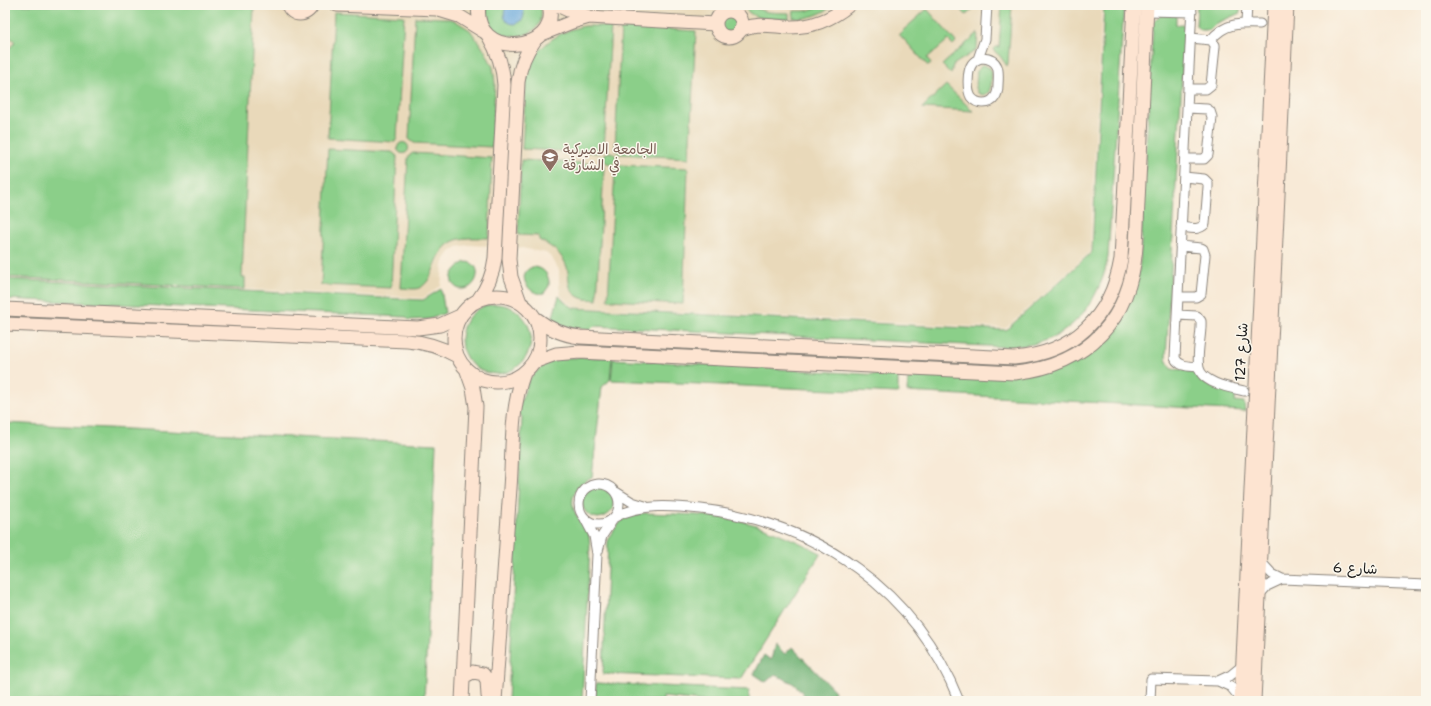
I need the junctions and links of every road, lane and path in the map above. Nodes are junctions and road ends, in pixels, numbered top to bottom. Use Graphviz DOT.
graph roads {
  1 [pos="312,5"];
  2 [pos="337,5"];
  3 [pos="455,5"];
  4 [pos="479,5"];
  5 [pos="549,5"];
  6 [pos="557,5"];
  7 [pos="849,5"];
  8 [pos="987,5"];
  9 [pos="1134,5"];
  10 [pos="1247,5"];
  11 [pos="1274,5"];
  12 [pos="286,6"];
  13 [pos="1289,7"];
  14 [pos="1147,8"];
  15 [pos="1192,8"];
  16 [pos="437,9"];
  17 [pos="589,17"];
  18 [pos="1246,23"];
  19 [pos="716,24"];
  20 [pos="740,24"];
  21 [pos="1260,24"];
  22 [pos="486,34"];
  23 [pos="538,37"];
  24 [pos="1191,38"];
  25 [pos="985,39"];
  26 [pos="1211,40"];
  27 [pos="978,59"];
  28 [pos="991,60"];
  29 [pos="1188,88"];
  30 [pos="1187,108"];
  31 [pos="1128,125"];
  32 [pos="1142,126"];
  33 [pos="1185,159"];
  34 [pos="1184,177"];
  35 [pos="1181,227"];
  36 [pos="1180,246"];
  37 [pos="495,258"];
  38 [pos="509,259"];
  39 [pos="1178,297"];
  40 [pos="478,300"];
  41 [pos="520,302"];
  42 [pos="5,309"];
  43 [pos="1177,315"];
  44 [pos="460,316"];
  45 [pos="535,318"];
  46 [pos="5,324"];
  47 [pos="457,356"];
  48 [pos="534,362"];
  49 [pos="1198,367"];
  50 [pos="467,371"];
  51 [pos="524,373"];
  52 [pos="1244,391"];
  53 [pos="616,492"];
  54 [pos="651,507"];
  55 [pos="585,519"];
  56 [pos="614,519"];
  57 [pos="597,554"];
  58 [pos="1261,562"];
  59 [pos="1282,579"];
  60 [pos="1426,586"];
  61 [pos="1259,595"];
  62 [pos="1242,666"];
  63 [pos="464,677"];
  64 [pos="1218,681"];
  65 [pos="1241,700"];
  66 [pos="462,701"];
  67 [pos="491,701"];
  68 [pos="494,701"];
  69 [pos="590,701"];
  70 [pos="959,701"];
  71 [pos="1150,701"];
  72 [pos="1254,701"];
  1 -- 12 [label="street"];
  2 -- 16 [label="street"];
  3 -- 16 [label="street"];
  4 -- 22 [label="street"];
  5 -- 23 [label="street"];
  6 -- 17 [label="street"];
  7 -- 20 [label="street"];
  8 -- 25 [label="street"];
  9 -- 31 [label="street"];
  10 -- 18 [label="street"];
  11 -- 62 [label="street, شارع 127"];
  13 -- 58 [label="street"];
  14 -- 15 [label="street"];
  14 -- 32 [label="street"];
  15 -- 24 [label="street"];
  16 -- 22 [label="street"];
  17 -- 19 [label="street"];
  17 -- 23 [label="street"];
  18 -- 21 [label="street"];
  18 -- 26 [label="street"];
  19 -- 20 [label="street"];
  19 -- 20 [label="street"];
  22 -- 23 [label="street"];
  22 -- 37 [label="street"];
  23 -- 38 [label="street"];
  24 -- 26 [label="street"];
  24 -- 29 [label="street"];
  25 -- 27 [label="street"];
  25 -- 28 [label="street"];
  26 -- 29 [label="street"];
  27 -- 28 [label="street"];
  27 -- 28 [label="street"];
  29 -- 30 [label="street"];
  30 -- 33 [label="street"];
  30 -- 33 [label="street"];
  31 -- 32 [label="street"];
  31 -- 45 [label="street"];
  32 -- 48 [label="street"];
  33 -- 34 [label="street"];
  34 -- 35 [label="street"];
  34 -- 35 [label="street"];
  35 -- 36 [label="street"];
  36 -- 39 [label="street"];
  36 -- 39 [label="street"];
  37 -- 38 [label="street"];
  37 -- 40 [label="street"];
  38 -- 41 [label="street"];
  39 -- 43 [label="street"];
  40 -- 41 [label="street"];
  40 -- 44 [label="street"];
  41 -- 45 [label="street"];
  42 -- 44 [label="street"];
  43 -- 49 [label="street"];
  43 -- 49 [label="street"];
  44 -- 47 [label="street"];
  45 -- 48 [label="street"];
  46 -- 47 [label="street"];
  47 -- 50 [label="street"];
  48 -- 51 [label="street"];
  49 -- 52 [label="street"];
  50 -- 51 [label="street"];
  50 -- 63 [label="street"];
  51 -- 68 [label="street"];
  53 -- 54 [label="street"];
  53 -- 55 [label="street"];
  53 -- 56 [label="street"];
  54 -- 56 [label="street"];
  54 -- 70 [label="street"];
  55 -- 56 [label="street"];
  55 -- 57 [label="street"];
  56 -- 57 [label="street"];
  57 -- 69 [label="street"];
  58 -- 59 [label="street"];
  58 -- 61 [label="street"];
  59 -- 60 [label="street, شارع 6"];
  59 -- 61 [label="street"];
  61 -- 72 [label="street"];
  62 -- 64 [label="street"];
  62 -- 65 [label="street, شارع 127"];
  63 -- 66 [label="street"];
  63 -- 67 [label="street"];
  64 -- 65 [label="street"];
  64 -- 71 [label="street"];
}
